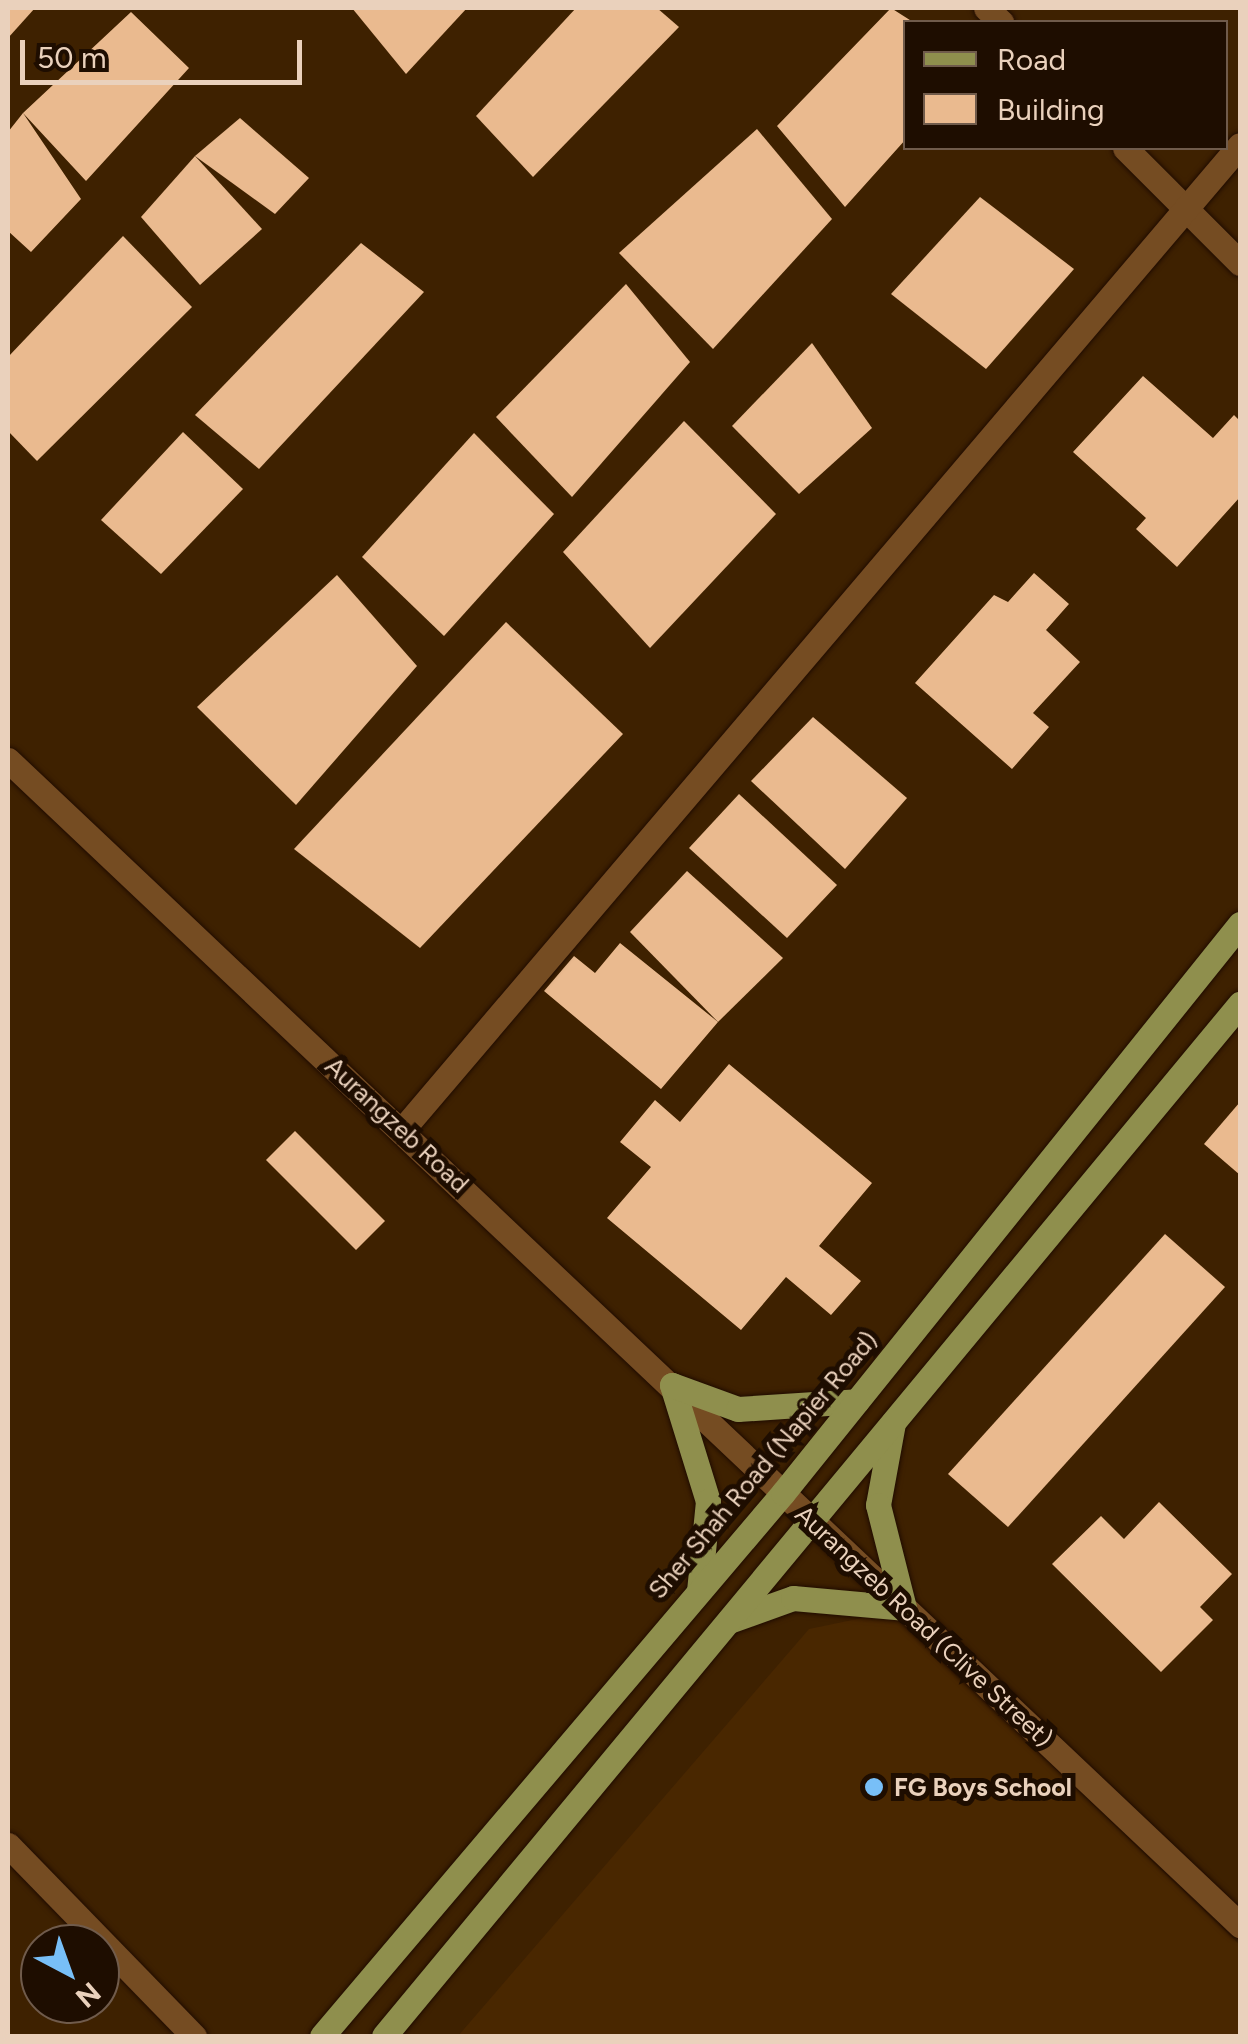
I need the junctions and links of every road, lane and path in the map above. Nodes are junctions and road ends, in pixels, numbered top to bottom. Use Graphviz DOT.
graph roads {
  1 [pos="1240,145"];
  2 [pos="1127,150"];
  3 [pos="1186,209"];
  4 [pos="1240,263"];
  5 [pos="8,760"];
  6 [pos="1240,924"];
  7 [pos="1240,1004"];
  8 [pos="402,1130"];
  9 [pos="672,1385"];
  10 [pos="857,1400"];
  11 [pos="894,1418"];
  12 [pos="783,1493"];
  13 [pos="810,1519"];
  14 [pos="700,1591"];
  15 [pos="904,1608"];
  16 [pos="727,1621"];
  17 [pos="8,1845"];
  18 [pos="1240,1924"];
  19 [pos="194,2036"];
  20 [pos="322,2036"];
  21 [pos="384,2036"];
  1 -- 3 [label="street"];
  2 -- 3 [label="street"];
  3 -- 4 [label="street"];
  3 -- 8 [label="street"];
  5 -- 8 [label="street, Aurangzeb Road"];
  6 -- 10 [label="main road, Sher Shah Road (Napier Road)"];
  7 -- 11 [label="main road"];
  8 -- 9 [label="street, Aurangzeb Road"];
  9 -- 10 [label="main road"];
  9 -- 12 [label="street, Aurangzeb Road"];
  9 -- 14 [label="main road"];
  10 -- 12 [label="main road, Sher Shah Road (Napier Road)"];
  11 -- 13 [label="main road"];
  11 -- 15 [label="main road"];
  12 -- 13 [label="street, Aurangzeb Road (Clive Street)"];
  12 -- 14 [label="main road, Sher Shah Road (Napier Road)"];
  13 -- 15 [label="street, Aurangzeb Road (Clive Street)"];
  13 -- 16 [label="main road"];
  14 -- 20 [label="main road, Sher Shah Road (Napier Road)"];
  15 -- 16 [label="main road"];
  15 -- 18 [label="street, Aurangzeb Road (Clive Street)"];
  16 -- 21 [label="main road"];
  17 -- 19 [label="street"];
}
